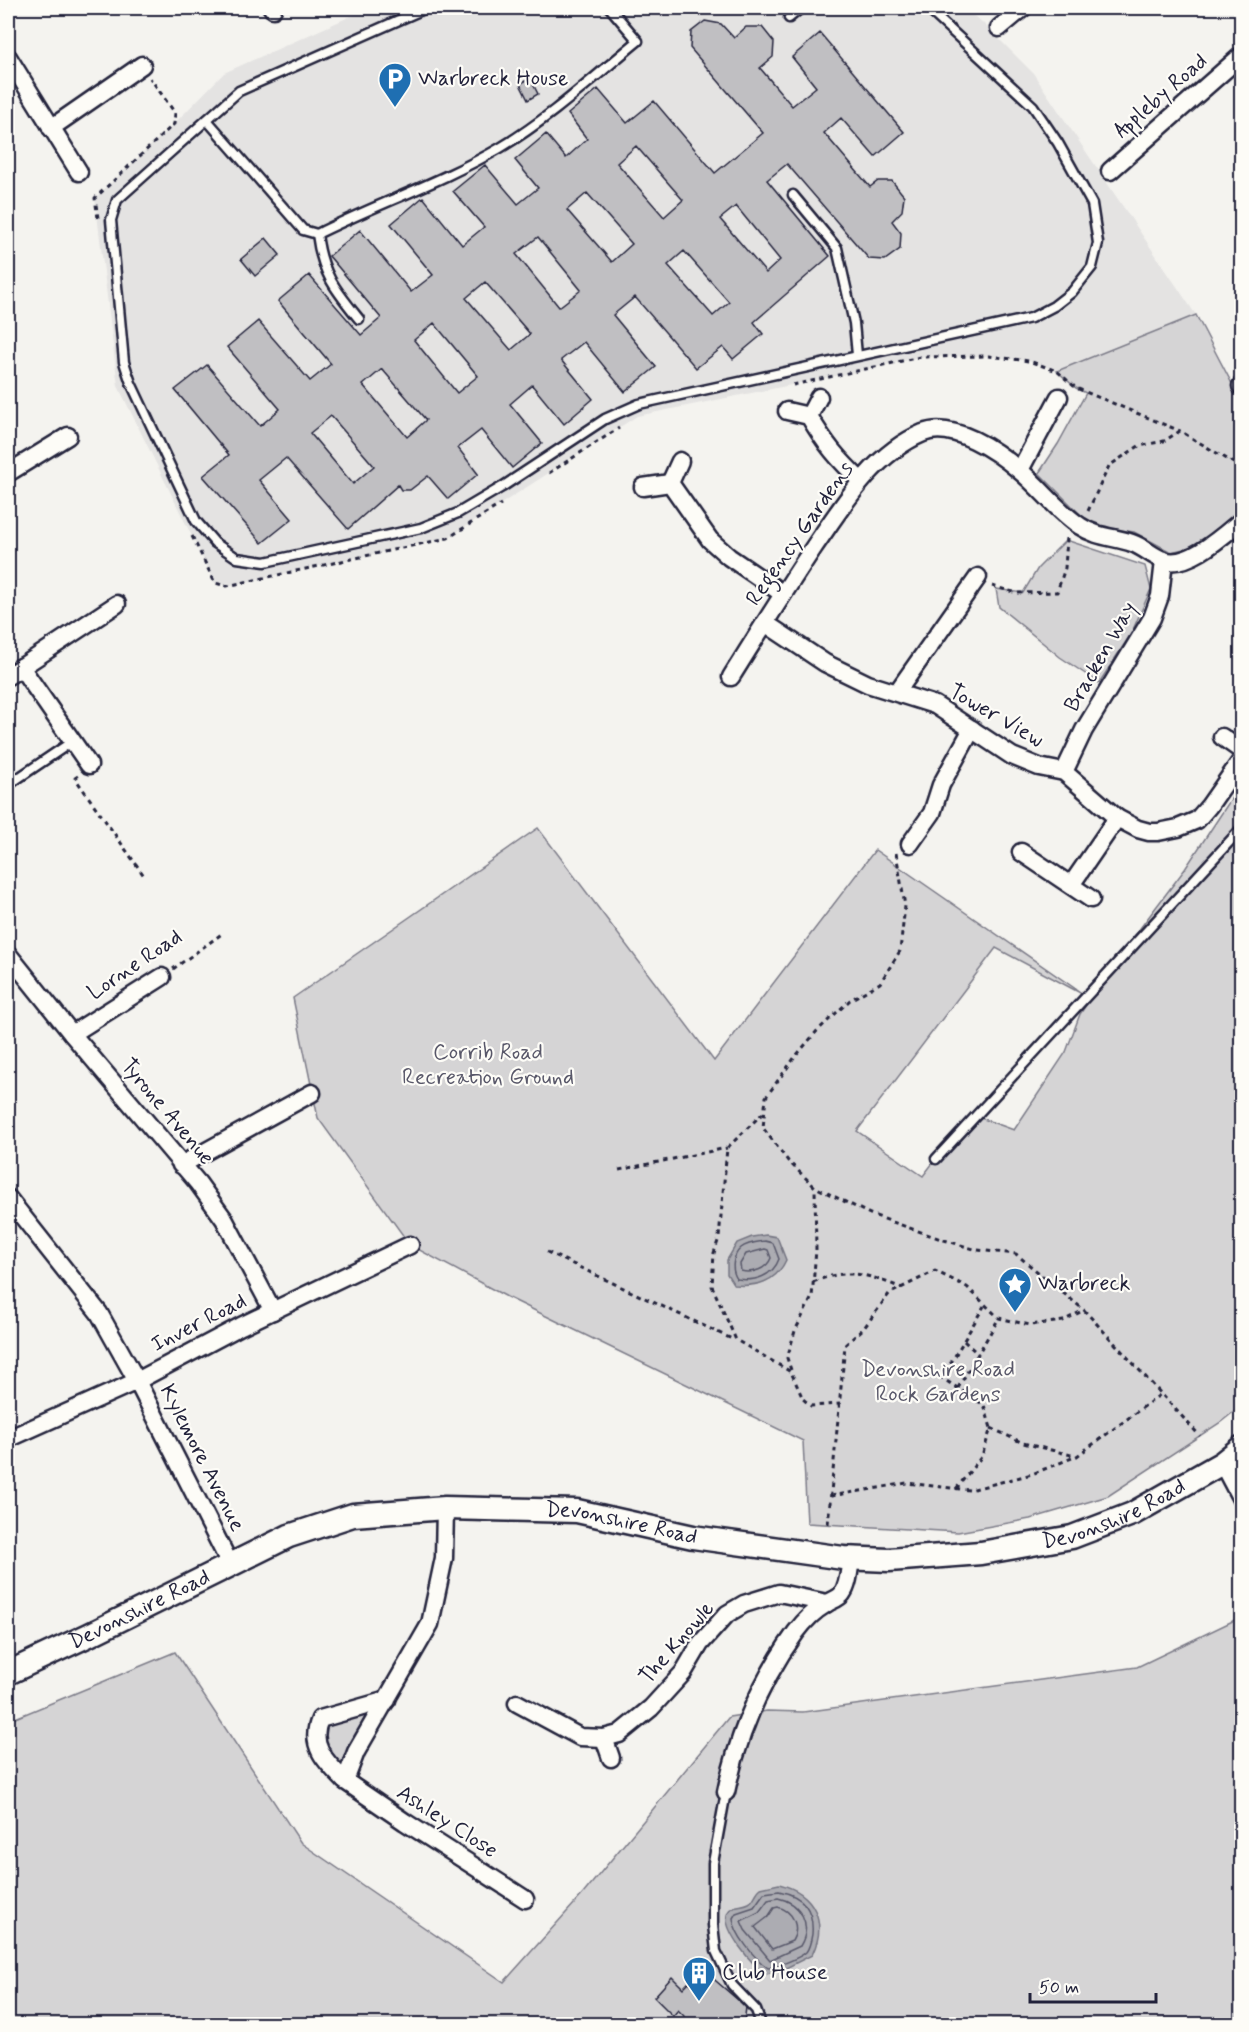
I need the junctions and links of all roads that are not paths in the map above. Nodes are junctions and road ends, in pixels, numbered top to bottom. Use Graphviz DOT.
graph roads {
  1 [pos="426,8"];
  2 [pos="610,8"];
  3 [pos="801,8"];
  4 [pos="927,8"];
  5 [pos="1023,8"];
  6 [pos="789,18"];
  7 [pos="999,28"];
  8 [pos="1242,55"];
  9 [pos="8,57"];
  10 [pos="142,65"];
  11 [pos="207,120"];
  12 [pos="51,128"];
  13 [pos="1110,171"];
  14 [pos="79,172"];
  15 [pos="793,195"];
  16 [pos="317,234"];
  17 [pos="359,319"];
  18 [pos="857,354"];
  19 [pos="819,397"];
  20 [pos="1059,397"];
  21 [pos="787,411"];
  22 [pos="809,416"];
  23 [pos="68,436"];
  24 [pos="680,461"];
  25 [pos="1020,470"];
  26 [pos="8,473"];
  27 [pos="861,481"];
  28 [pos="670,483"];
  29 [pos="643,487"];
  30 [pos="1242,520"];
  31 [pos="1164,561"];
  32 [pos="978,577"];
  33 [pos="783,594"];
  34 [pos="117,604"];
  35 [pos="765,623"];
  36 [pos="14,671"];
  37 [pos="731,677"];
  38 [pos="897,692"];
  39 [pos="972,729"];
  40 [pos="1222,738"];
  41 [pos="72,741"];
  42 [pos="1242,751"];
  43 [pos="1242,759"];
  44 [pos="89,765"];
  45 [pos="1064,772"];
  46 [pos="8,784"];
  47 [pos="1117,818"];
  48 [pos="1242,828"];
  49 [pos="903,846"];
  50 [pos="1021,852"];
  51 [pos="1071,885"];
  52 [pos="1091,899"];
  53 [pos="8,954"];
  54 [pos="162,977"];
  55 [pos="72,1034"];
  56 [pos="312,1093"];
  57 [pos="936,1159"];
  58 [pos="181,1165"];
  59 [pos="10,1206"];
  60 [pos="410,1245"];
  61 [pos="273,1311"];
  62 [pos="137,1381"];
  63 [pos="8,1439"];
  64 [pos="1242,1447"];
  65 [pos="1222,1463"];
  66 [pos="1242,1501"];
  67 [pos="445,1508"];
  68 [pos="851,1558"];
  69 [pos="230,1564"];
  70 [pos="827,1603"];
  71 [pos="8,1673"];
  72 [pos="387,1700"];
  73 [pos="517,1703"];
  74 [pos="604,1738"];
  75 [pos="611,1758"];
  76 [pos="345,1781"];
  77 [pos="726,1791"];
  78 [pos="525,1899"];
  79 [pos="761,2025"];
  1 -- 11 [label="lane"];
  2 -- 16 [label="lane"];
  3 -- 6 [label="lane"];
  4 -- 18 [label="lane"];
  5 -- 7 [label="street"];
  8 -- 13 [label="street, Appleby Road"];
  9 -- 12 [label="street"];
  10 -- 12 [label="street"];
  11 -- 16 [label="lane"];
  11 -- 18 [label="lane"];
  12 -- 14 [label="street"];
  15 -- 18 [label="lane"];
  16 -- 17 [label="lane"];
  19 -- 22 [label="street"];
  20 -- 25 [label="street"];
  21 -- 22 [label="street"];
  22 -- 27 [label="street"];
  23 -- 26 [label="street"];
  24 -- 28 [label="street"];
  25 -- 27 [label="street, Regency Gardens"];
  25 -- 31 [label="street, Regency Gardens"];
  27 -- 33 [label="street, Regency Gardens"];
  28 -- 29 [label="street"];
  28 -- 33 [label="street"];
  30 -- 31 [label="street"];
  31 -- 45 [label="street, Bracken Way"];
  32 -- 38 [label="street"];
  33 -- 35 [label="street, Regency Gardens"];
  34 -- 36 [label="street"];
  35 -- 37 [label="street, Regency Gardens"];
  35 -- 38 [label="street, Tower View"];
  36 -- 41 [label="street"];
  38 -- 39 [label="street, Tower View"];
  39 -- 45 [label="street, Tower View"];
  39 -- 49 [label="street"];
  40 -- 42 [label="street"];
  41 -- 44 [label="street"];
  41 -- 46 [label="lane"];
  43 -- 47 [label="street, Tower View"];
  45 -- 47 [label="street, Tower View"];
  47 -- 51 [label="street"];
  48 -- 57 [label="lane"];
  50 -- 51 [label="street"];
  51 -- 52 [label="street"];
  53 -- 55 [label="street, Tyrone Avenue"];
  54 -- 55 [label="street, Lorne Road"];
  55 -- 58 [label="street, Tyrone Avenue"];
  56 -- 58 [label="street"];
  58 -- 61 [label="street, Tyrone Avenue"];
  59 -- 62 [label="street, Kylemore Avenue"];
  60 -- 61 [label="street, Inver Road"];
  61 -- 62 [label="street, Inver Road"];
  62 -- 63 [label="street, Inver Road"];
  62 -- 69 [label="street, Kylemore Avenue"];
  64 -- 65 [label="main road, Devonshire Road"];
  65 -- 66 [label="street"];
  65 -- 68 [label="main road, Devonshire Road"];
  67 -- 68 [label="main road, Devonshire Road"];
  67 -- 69 [label="main road, Devonshire Road"];
  67 -- 72 [label="street"];
  68 -- 70 [label="street"];
  69 -- 71 [label="main road, Devonshire Road"];
  70 -- 74 [label="street, The Knowle"];
  70 -- 77 [label="street"];
  72 -- 76 [label="street"];
  72 -- 76 [label="street, Ashley Close"];
  73 -- 74 [label="street"];
  74 -- 75 [label="street"];
  76 -- 78 [label="street, Ashley Close"];
  77 -- 79 [label="lane"];
}
